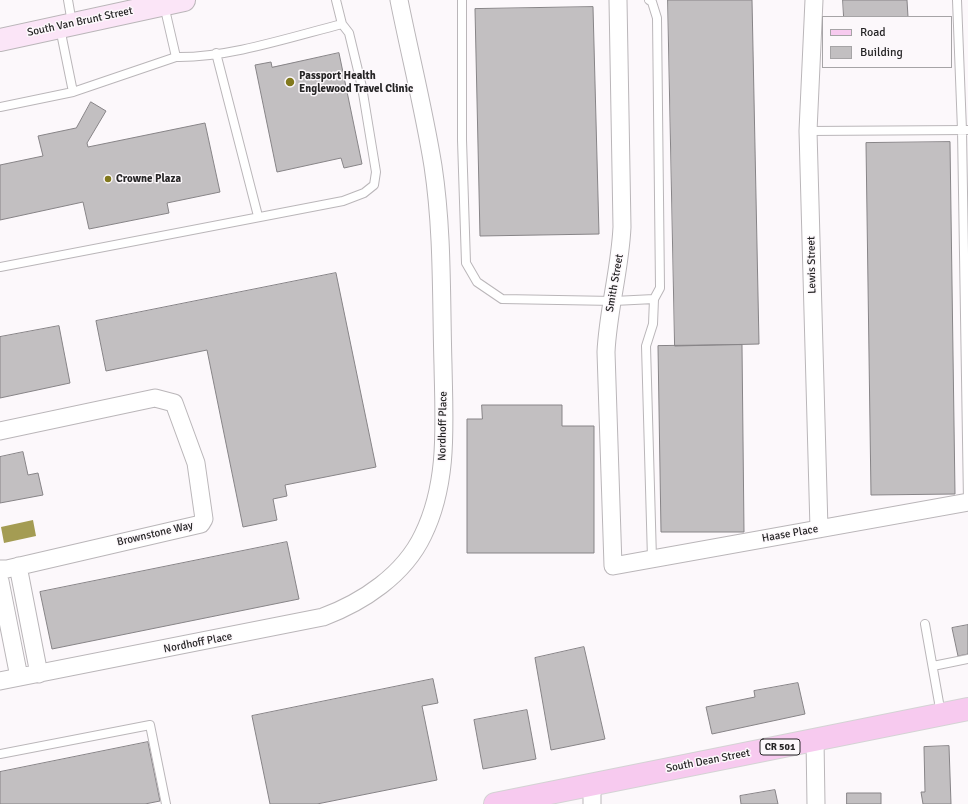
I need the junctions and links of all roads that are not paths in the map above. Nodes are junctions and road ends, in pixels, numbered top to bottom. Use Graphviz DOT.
graph roads {
  1 [pos="68,0"];
  2 [pos="336,0"];
  3 [pos="399,0"];
  4 [pos="462,0"];
  5 [pos="618,0"];
  6 [pos="649,0"];
  7 [pos="814,0"];
  8 [pos="957,0"];
  9 [pos="174,2"];
  10 [pos="342,24"];
  11 [pos="66,26"];
  12 [pos="0,40"];
  13 [pos="216,53"];
  14 [pos="176,57"];
  15 [pos="73,92"];
  16 [pos="0,107"];
  17 [pos="965,130"];
  18 [pos="808,131"];
  19 [pos="258,216"];
  20 [pos="0,267"];
  21 [pos="654,299"];
  22 [pos="614,301"];
  23 [pos="0,431"];
  24 [pos="968,502"];
  25 [pos="819,529"];
  26 [pos="652,559"];
  27 [pos="18,566"];
  28 [pos="613,566"];
  29 [pos="0,569"];
  30 [pos="0,581"];
  31 [pos="925,624"];
  32 [pos="968,658"];
  33 [pos="933,666"];
  34 [pos="39,674"];
  35 [pos="19,677"];
  36 [pos="0,681"];
  37 [pos="968,709"];
  38 [pos="941,715"];
  39 [pos="815,740"];
  40 [pos="0,754"];
  41 [pos="592,794"];
  42 [pos="166,804"];
  43 [pos="495,804"];
  44 [pos="816,804"];
  1 -- 11 [label="lane"];
  2 -- 10 [label="lane"];
  3 -- 34 [label="street, Nordhoff Place"];
  4 -- 22 [label="lane"];
  5 -- 22 [label="street, Smith Street"];
  6 -- 21 [label="lane"];
  7 -- 18 [label="street, Lewis Street"];
  8 -- 17 [label="lane"];
  9 -- 11 [label="street, South Van Brunt Street"];
  9 -- 14 [label="lane"];
  10 -- 13 [label="lane"];
  10 -- 19 [label="lane"];
  11 -- 12 [label="street, South Van Brunt Street"];
  11 -- 15 [label="lane"];
  13 -- 14 [label="lane"];
  13 -- 19 [label="lane"];
  14 -- 15 [label="lane"];
  15 -- 16 [label="lane"];
  17 -- 18 [label="lane"];
  17 -- 24 [label="lane"];
  18 -- 25 [label="street, Lewis Street"];
  19 -- 20 [label="lane"];
  21 -- 22 [label="lane"];
  21 -- 26 [label="lane"];
  22 -- 28 [label="street, Smith Street"];
  23 -- 27 [label="street, Brownstone Way"];
  24 -- 25 [label="street, Haase Place"];
  25 -- 26 [label="street, Haase Place"];
  26 -- 28 [label="street, Haase Place"];
  27 -- 29 [label="street, Brownstone Way"];
  27 -- 34 [label="street"];
  30 -- 35 [label="street"];
  31 -- 33 [label="lane"];
  32 -- 33 [label="lane"];
  33 -- 38 [label="lane"];
  34 -- 35 [label="street, Nordhoff Place"];
  35 -- 36 [label="street, Nordhoff Place"];
  37 -- 38 [label="main road, South Dean Street / CR 501"];
  38 -- 39 [label="main road, South Dean Street / CR 501"];
  39 -- 41 [label="main road, South Dean Street / CR 501"];
  39 -- 44 [label="street"];
  40 -- 42 [label="lane"];
  41 -- 43 [label="main road, South Dean Street / CR 501"];
}
